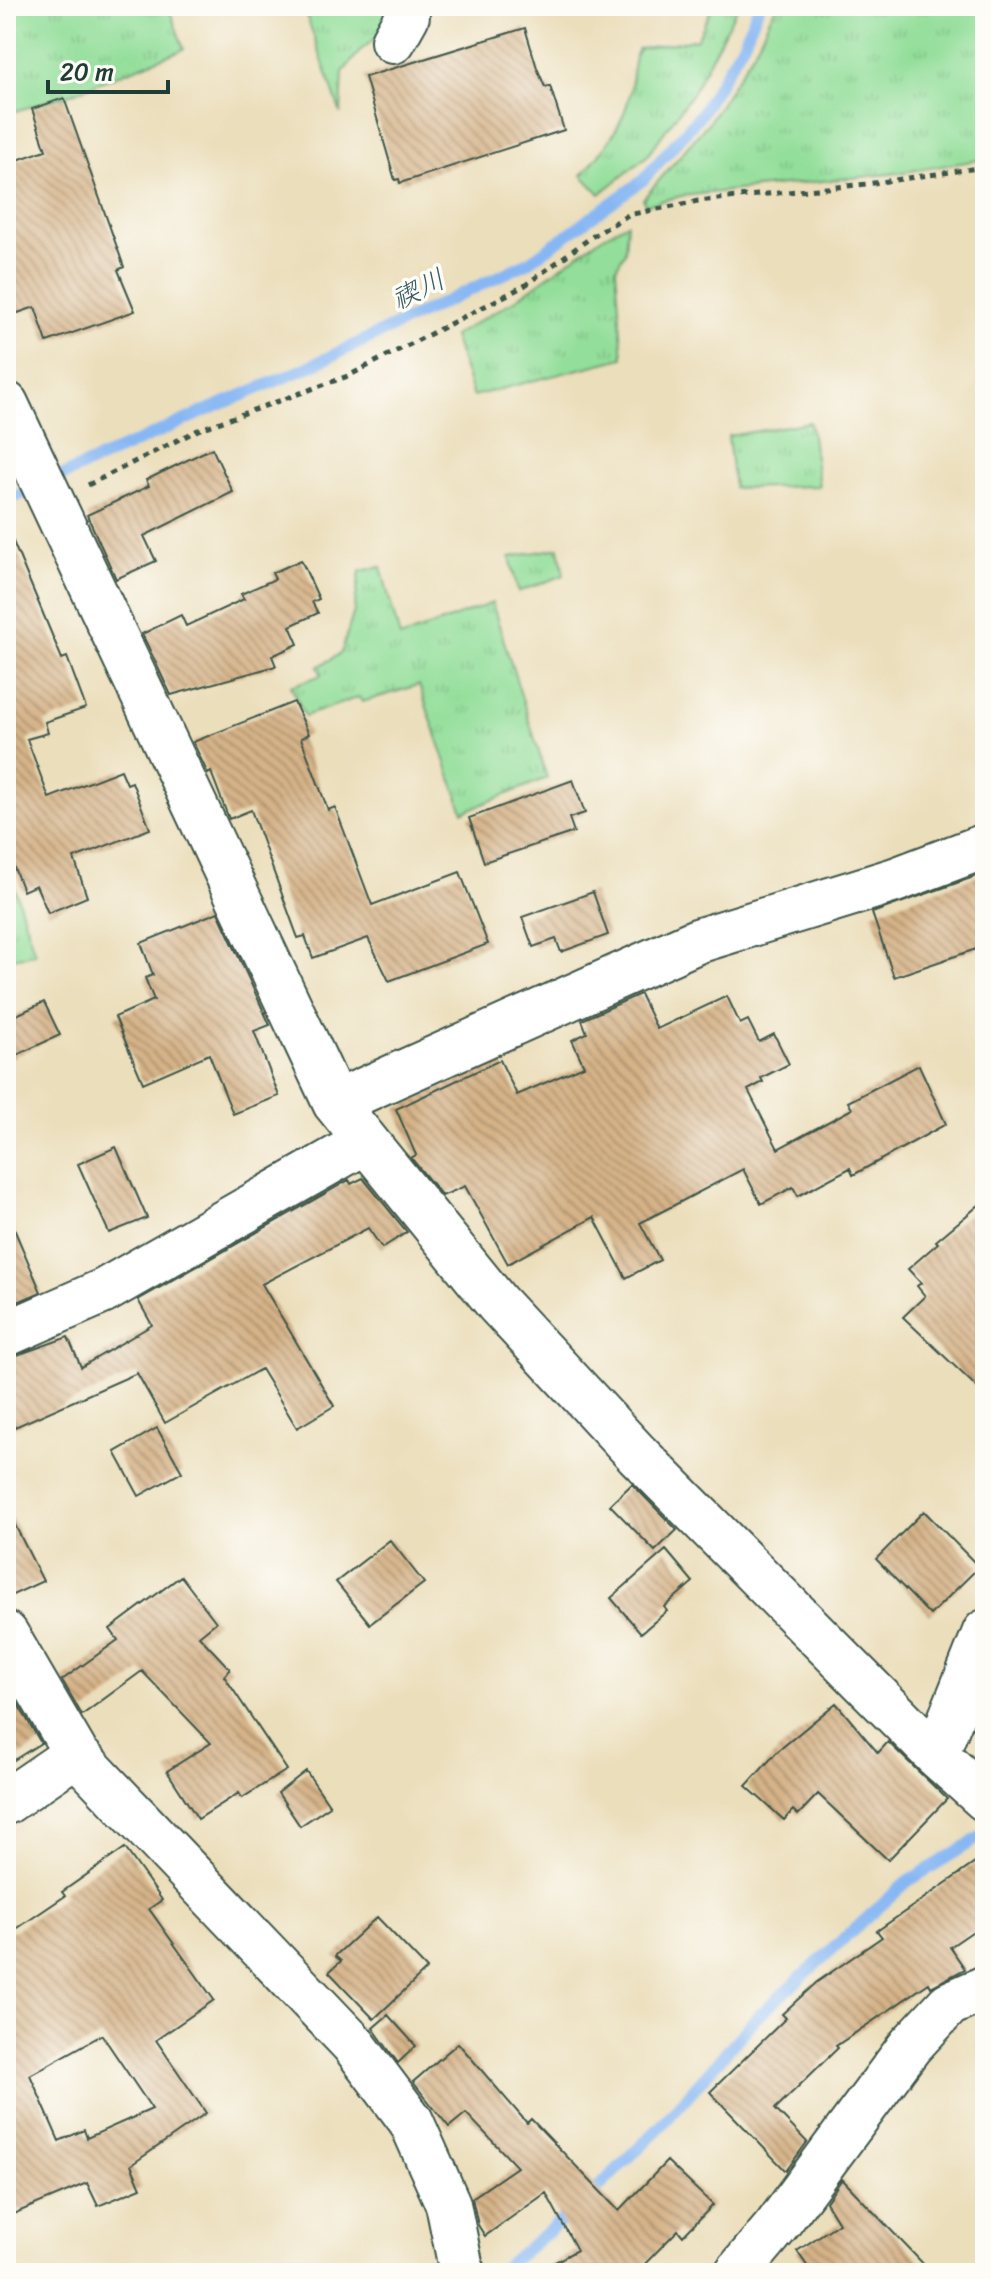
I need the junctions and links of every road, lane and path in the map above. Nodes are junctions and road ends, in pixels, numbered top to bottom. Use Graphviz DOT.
graph roads {
  1 [pos="985,167"];
  2 [pos="6,404"];
  3 [pos="44,487"];
  4 [pos="985,846"];
  5 [pos="335,1103"];
  6 [pos="365,1142"];
  7 [pos="6,1334"];
  8 [pos="985,1632"];
  9 [pos="6,1634"];
  10 [pos="76,1754"];
  11 [pos="936,1755"];
  12 [pos="985,1799"];
  13 [pos="6,1802"];
  14 [pos="985,1988"];
  15 [pos="462,2273"];
  16 [pos="737,2273"];
  1 -- 3 [label="path"];
  2 -- 3 [label="street"];
  3 -- 5 [label="street"];
  4 -- 5 [label="street"];
  5 -- 6 [label="street"];
  6 -- 7 [label="street"];
  6 -- 11 [label="street"];
  8 -- 11 [label="street"];
  9 -- 10 [label="street"];
  10 -- 13 [label="street"];
  10 -- 15 [label="street"];
  11 -- 12 [label="street"];
  14 -- 16 [label="street"];
}
